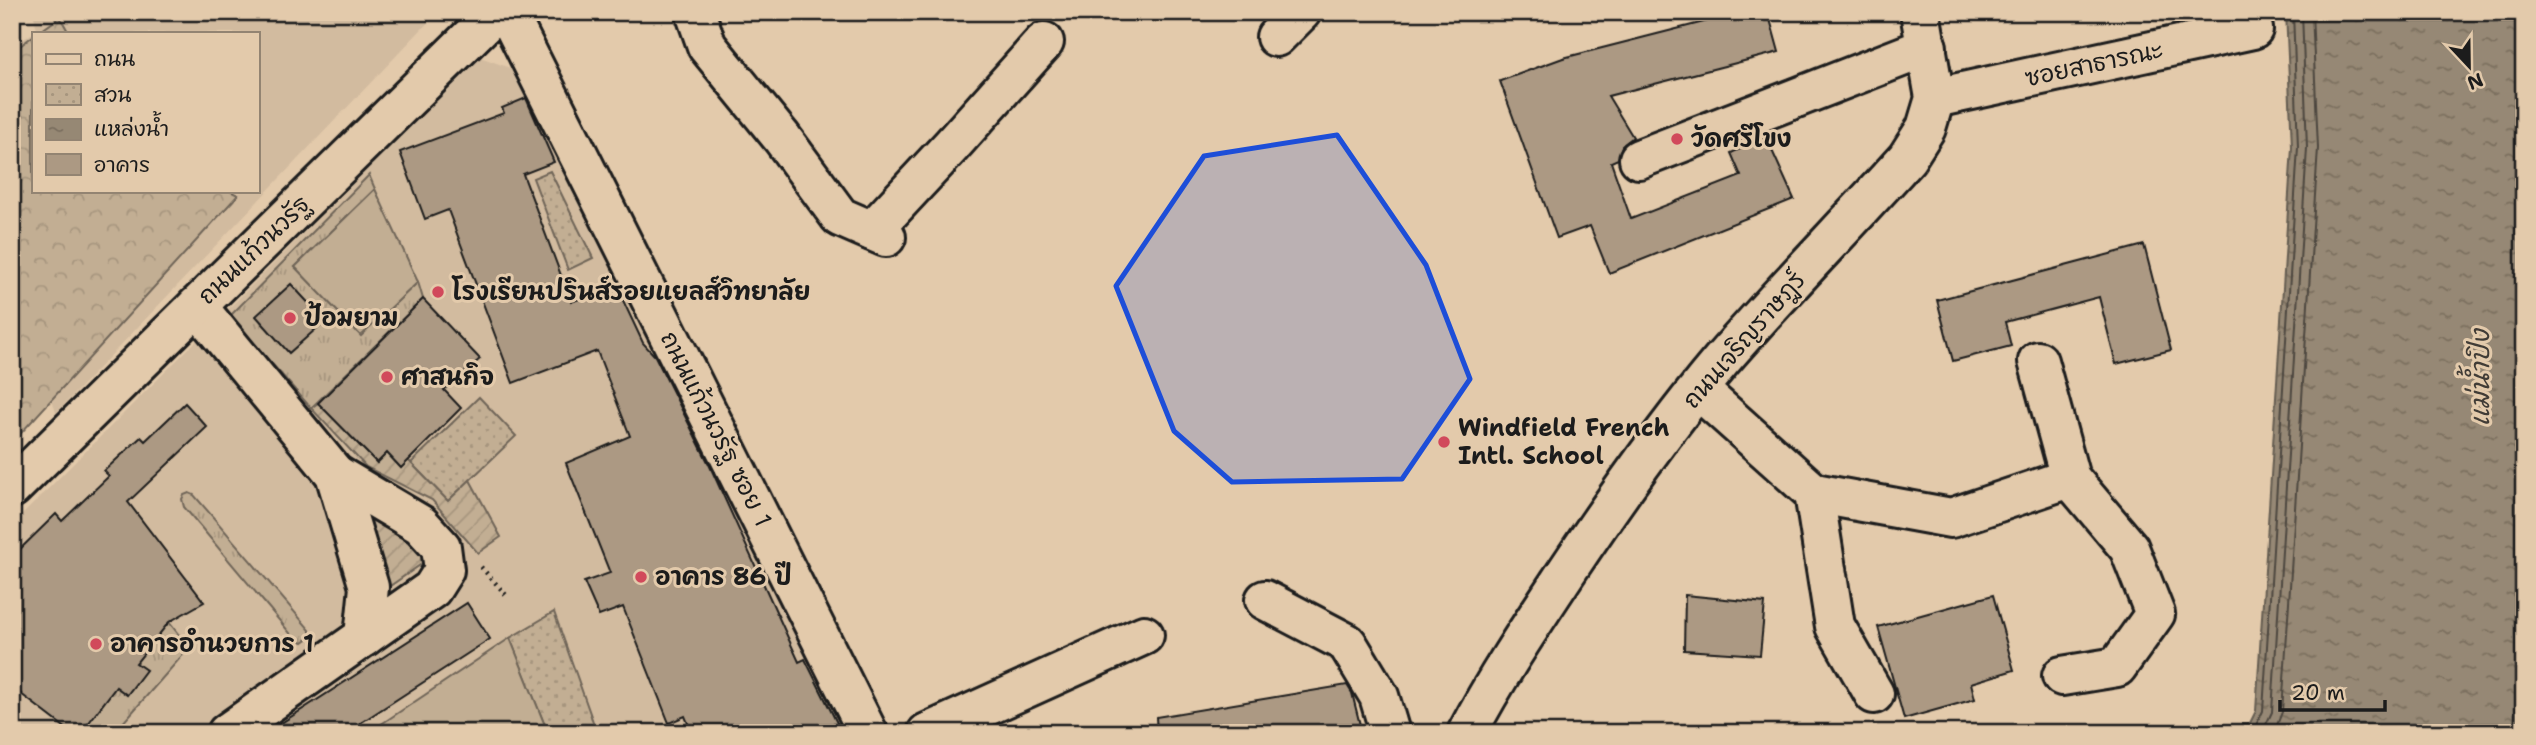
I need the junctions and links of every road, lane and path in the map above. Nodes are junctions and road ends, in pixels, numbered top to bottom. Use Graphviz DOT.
graph roads {
  1 [pos="496,12"];
  2 [pos="507,12"];
  3 [pos="695,12"];
  4 [pos="2253,29"];
  5 [pos="1924,30"];
  6 [pos="1044,42"];
  7 [pos="1935,98"];
  8 [pos="1639,159"];
  9 [pos="197,306"];
  10 [pos="2038,361"];
  11 [pos="1699,390"];
  12 [pos="335,474"];
  13 [pos="2070,478"];
  14 [pos="12,488"];
  15 [pos="1814,493"];
  16 [pos="479,565"];
  17 [pos="508,597"];
  18 [pos="1265,600"];
  19 [pos="1144,635"];
  20 [pos="364,637"];
  21 [pos="2062,676"];
  22 [pos="1874,694"];
  23 [pos="228,733"];
  24 [pos="868,733"];
  25 [pos="928,733"];
  26 [pos="1390,733"];
  27 [pos="1467,733"];
  1 -- 9 [label="street, ถนนแก้วนวรัฐ"];
  2 -- 24 [label="street, ถนนแก้วนวรัฐ ซอย 1"];
  3 -- 6 [label="street"];
  4 -- 7 [label="street, ซอยสาธารณะ"];
  5 -- 7 [label="street, ถนนเจริญราษฎร์"];
  5 -- 8 [label="street"];
  7 -- 11 [label="street, ถนนเจริญราษฎร์"];
  9 -- 12 [label="street"];
  9 -- 14 [label="street, ถนนแก้วนวรัฐ"];
  10 -- 13 [label="street"];
  11 -- 15 [label="street"];
  11 -- 27 [label="street, ถนนเจริญราษฎร์"];
  12 -- 20 [label="street"];
  12 -- 20 [label="street"];
  13 -- 15 [label="street"];
  13 -- 21 [label="street"];
  15 -- 22 [label="street"];
  16 -- 17 [label="path"];
  18 -- 26 [label="street"];
  19 -- 25 [label="street"];
  20 -- 23 [label="street"];
}
